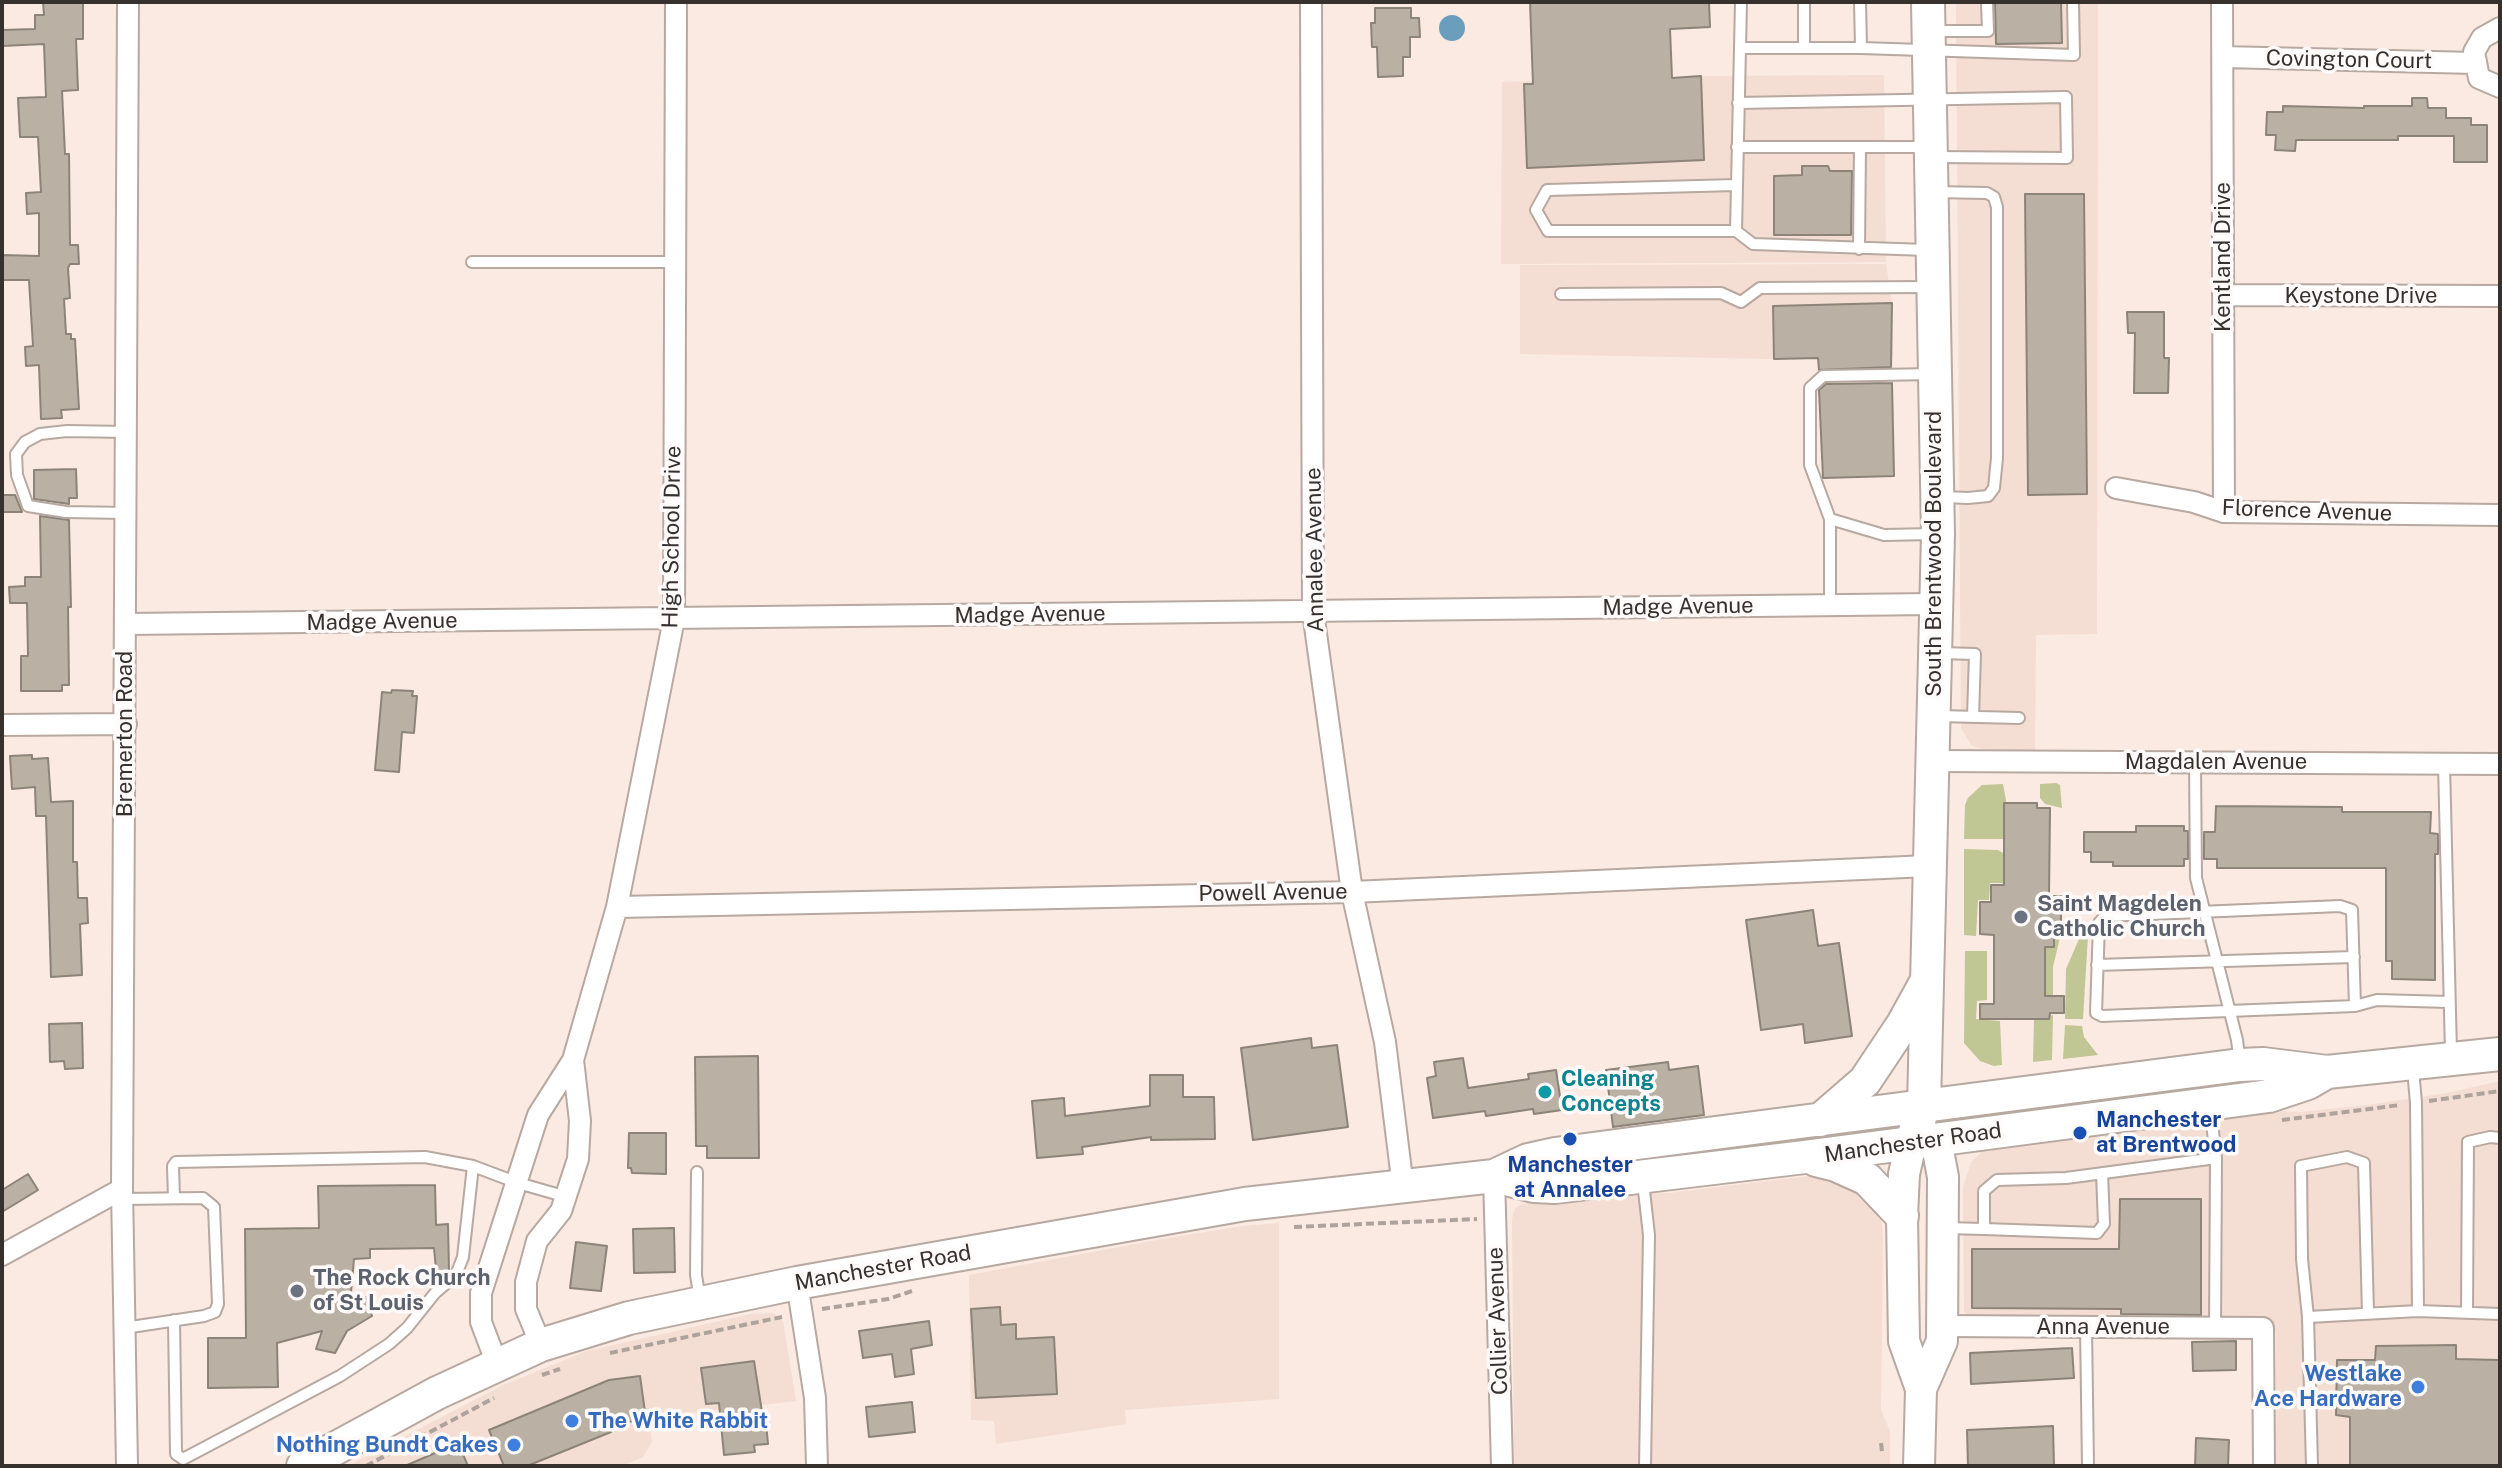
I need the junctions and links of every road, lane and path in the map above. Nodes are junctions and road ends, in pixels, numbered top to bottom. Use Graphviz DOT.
graph roads {
  1 [pos="128,2"];
  2 [pos="676,2"];
  3 [pos="1311,2"];
  4 [pos="1741,2"];
  5 [pos="1804,2"];
  6 [pos="1860,2"];
  7 [pos="1987,2"];
  8 [pos="2073,2"];
  9 [pos="2222,2"];
  10 [pos="1929,28"];
  11 [pos="2500,28"];
  12 [pos="1741,48"];
  13 [pos="1804,48"];
  14 [pos="1861,48"];
  15 [pos="2223,57"];
  16 [pos="2475,63"];
  17 [pos="2500,87"];
  18 [pos="1930,98"];
  19 [pos="1738,103"];
  20 [pos="1737,147"];
  21 [pos="1860,147"];
  22 [pos="1931,152"];
  23 [pos="1736,185"];
  24 [pos="1932,192"];
  25 [pos="1736,231"];
  26 [pos="1859,249"];
  27 [pos="1933,250"];
  28 [pos="472,262"];
  29 [pos="675,262"];
  30 [pos="1934,287"];
  31 [pos="1561,294"];
  32 [pos="2223,295"];
  33 [pos="2500,296"];
  34 [pos="1935,374"];
  35 [pos="127,432"];
  36 [pos="2116,488"];
  37 [pos="1937,497"];
  38 [pos="2224,512"];
  39 [pos="126,513"];
  40 [pos="2500,515"];
  41 [pos="1830,519"];
  42 [pos="1938,534"];
  43 [pos="1935,604"];
  44 [pos="1830,605"];
  45 [pos="1313,612"];
  46 [pos="674,619"];
  47 [pos="126,624"];
  48 [pos="1934,652"];
  49 [pos="1933,716"];
  50 [pos="1973,717"];
  51 [pos="2019,718"];
  52 [pos="126,724"];
  53 [pos="2,725"];
  54 [pos="1933,761"];
  55 [pos="2195,762"];
  56 [pos="2444,763"];
  57 [pos="2500,764"];
  58 [pos="1928,866"];
  59 [pos="1352,892"];
  60 [pos="617,907"];
  61 [pos="2204,911"];
  62 [pos="2354,957"];
  63 [pos="2217,960"];
  64 [pos="2097,965"];
  65 [pos="1927,982"];
  66 [pos="2449,1002"];
  67 [pos="2355,1006"];
  68 [pos="2230,1013"];
  69 [pos="2500,1054"];
  70 [pos="2451,1059"];
  71 [pos="573,1060"];
  72 [pos="2413,1063"];
  73 [pos="2240,1065"];
  74 [pos="2327,1072"];
  75 [pos="2209,1104"];
  76 [pos="1924,1106"];
  77 [pos="1819,1120"];
  78 [pos="2500,1138"];
  79 [pos="1923,1142"];
  80 [pos="1805,1157"];
  81 [pos="2216,1158"];
  82 [pos="473,1166"];
  83 [pos="697,1172"];
  84 [pos="2102,1173"];
  85 [pos="1494,1176"];
  86 [pos="1643,1176"];
  87 [pos="518,1183"];
  88 [pos="1403,1187"];
  89 [pos="122,1194"];
  90 [pos="567,1197"];
  91 [pos="174,1198"];
  92 [pos="1902,1216"];
  93 [pos="1474,1219"];
  94 [pos="1283,1227"];
  95 [pos="1943,1228"];
  96 [pos="1984,1229"];
  97 [pos="2,1255"];
  98 [pos="797,1283"];
  99 [pos="922,1289"];
  100 [pos="700,1302"];
  101 [pos="821,1310"];
  102 [pos="2418,1311"];
  103 [pos="2467,1312"];
  104 [pos="2368,1313"];
  105 [pos="2500,1314"];
  106 [pos="778,1317"];
  107 [pos="2308,1317"];
  108 [pos="174,1320"];
  109 [pos="1942,1326"];
  110 [pos="2086,1327"];
  111 [pos="124,1328"];
  112 [pos="2215,1328"];
  113 [pos="607,1354"];
  114 [pos="540,1361"];
  115 [pos="497,1364"];
  116 [pos="566,1366"];
  117 [pos="1921,1389"];
  118 [pos="496,1397"];
  119 [pos="1881,1443"];
  120 [pos="1882,1451"];
  121 [pos="127,1466"];
  122 [pos="303,1466"];
  123 [pos="366,1466"];
  124 [pos="817,1466"];
  125 [pos="1502,1466"];
  126 [pos="1645,1466"];
  127 [pos="1919,1466"];
  128 [pos="2088,1466"];
  129 [pos="2264,1466"];
  130 [pos="2312,1466"];
  1 -- 35 [label="street, Bremerton Road"];
  2 -- 29 [label="street, High School Drive"];
  3 -- 45 [label="street, Annalee Avenue"];
  4 -- 12 [label="lane"];
  5 -- 13 [label="lane"];
  6 -- 14 [label="lane"];
  7 -- 10 [label="lane"];
  8 -- 10 [label="lane"];
  9 -- 15 [label="street, Kentland Drive"];
  10 -- 14 [label="lane"];
  10 -- 18 [label="main road, South Brentwood Boulevard"];
  11 -- 16 [label="street"];
  12 -- 13 [label="lane"];
  12 -- 19 [label="lane"];
  13 -- 14 [label="lane"];
  15 -- 16 [label="street, Covington Court"];
  15 -- 32 [label="street, Kentland Drive"];
  16 -- 17 [label="street"];
  18 -- 19 [label="lane"];
  18 -- 22 [label="main road, South Brentwood Boulevard"];
  18 -- 22 [label="lane"];
  19 -- 20 [label="lane"];
  20 -- 21 [label="lane"];
  20 -- 23 [label="lane"];
  21 -- 22 [label="lane"];
  21 -- 26 [label="lane"];
  22 -- 24 [label="main road, South Brentwood Boulevard"];
  23 -- 25 [label="lane"];
  23 -- 25 [label="lane"];
  24 -- 27 [label="main road, South Brentwood Boulevard"];
  24 -- 37 [label="lane"];
  25 -- 26 [label="lane"];
  26 -- 27 [label="lane"];
  27 -- 30 [label="main road, South Brentwood Boulevard"];
  28 -- 29 [label="lane"];
  29 -- 46 [label="street, High School Drive"];
  30 -- 31 [label="lane"];
  30 -- 34 [label="main road, South Brentwood Boulevard"];
  32 -- 33 [label="street, Keystone Drive"];
  32 -- 38 [label="street, Kentland Drive"];
  34 -- 37 [label="main road, South Brentwood Boulevard"];
  34 -- 41 [label="lane"];
  35 -- 39 [label="street, Bremerton Road"];
  35 -- 39 [label="lane"];
  36 -- 38 [label="street, Florence Avenue"];
  37 -- 42 [label="main road, South Brentwood Boulevard"];
  38 -- 40 [label="street, Florence Avenue"];
  39 -- 47 [label="street, Bremerton Road"];
  41 -- 42 [label="lane"];
  41 -- 44 [label="lane"];
  42 -- 43 [label="main road, South Brentwood Boulevard"];
  43 -- 44 [label="street, Madge Avenue"];
  43 -- 48 [label="main road, South Brentwood Boulevard"];
  44 -- 45 [label="street, Madge Avenue"];
  45 -- 46 [label="street, Madge Avenue"];
  45 -- 59 [label="street, Annalee Avenue"];
  46 -- 47 [label="street, Madge Avenue"];
  46 -- 60 [label="street, High School Drive"];
  47 -- 52 [label="street, Bremerton Road"];
  48 -- 49 [label="main road, South Brentwood Boulevard"];
  48 -- 50 [label="lane"];
  49 -- 50 [label="lane"];
  49 -- 54 [label="main road, South Brentwood Boulevard"];
  50 -- 51 [label="lane"];
  52 -- 53 [label="street"];
  52 -- 89 [label="street, Bremerton Road"];
  54 -- 55 [label="street, Magdalen Avenue"];
  54 -- 58 [label="main road, South Brentwood Boulevard"];
  55 -- 56 [label="street, Magdalen Avenue"];
  55 -- 61 [label="lane"];
  56 -- 57 [label="street, Magdalen Avenue"];
  56 -- 66 [label="lane"];
  58 -- 59 [label="street, Powell Avenue"];
  58 -- 65 [label="main road, South Brentwood Boulevard"];
  59 -- 60 [label="street, Powell Avenue"];
  59 -- 88 [label="street, Annalee Avenue"];
  60 -- 71 [label="street, High School Drive"];
  61 -- 62 [label="lane"];
  61 -- 63 [label="lane"];
  61 -- 64 [label="lane"];
  62 -- 63 [label="lane"];
  62 -- 67 [label="lane"];
  63 -- 64 [label="lane"];
  63 -- 68 [label="lane"];
  64 -- 68 [label="lane"];
  65 -- 76 [label="main road, South Brentwood Boulevard"];
  65 -- 77 [label="main road"];
  66 -- 67 [label="lane"];
  66 -- 70 [label="lane"];
  67 -- 68 [label="lane"];
  68 -- 73 [label="lane"];
  69 -- 70 [label="main road, Manchester Road"];
  70 -- 72 [label="main road, Manchester Road"];
  71 -- 87 [label="street, High School Drive"];
  71 -- 90 [label="street, High School Drive"];
  72 -- 74 [label="main road, Manchester Road"];
  72 -- 102 [label="lane"];
  73 -- 74 [label="main road, Manchester Road"];
  73 -- 76 [label="main road, Manchester Road"];
  74 -- 75 [label="main road, Manchester Road"];
  75 -- 79 [label="main road, Manchester Road"];
  75 -- 81 [label="lane"];
  76 -- 77 [label="main road, Manchester Road"];
  76 -- 79 [label="main road, South Brentwood Boulevard"];
  77 -- 85 [label="main road, Manchester Road"];
  78 -- 103 [label="lane"];
  79 -- 80 [label="main road, Manchester Road"];
  79 -- 92 [label="main road, South Brentwood Boulevard"];
  79 -- 95 [label="main road, South Brentwood Boulevard"];
  80 -- 86 [label="main road, Manchester Road"];
  80 -- 92 [label="main road"];
  81 -- 84 [label="lane"];
  81 -- 112 [label="lane"];
  82 -- 87 [label="lane"];
  82 -- 91 [label="lane"];
  82 -- 108 [label="lane"];
  83 -- 100 [label="lane"];
  84 -- 96 [label="lane"];
  84 -- 96 [label="lane"];
  85 -- 86 [label="main road, Manchester Road"];
  85 -- 88 [label="main road, Manchester Road"];
  85 -- 125 [label="street, Collier Avenue"];
  86 -- 126 [label="lane"];
  87 -- 90 [label="lane"];
  87 -- 115 [label="street, High School Drive"];
  88 -- 98 [label="main road, Manchester Road"];
  89 -- 91 [label="lane"];
  89 -- 97 [label="street"];
  89 -- 111 [label="street, Bremerton Road"];
  90 -- 114 [label="street, High School Drive"];
  91 -- 108 [label="lane"];
  92 -- 117 [label="main road, South Brentwood Boulevard"];
  93 -- 94 [label="path"];
  95 -- 96 [label="lane"];
  95 -- 109 [label="main road, South Brentwood Boulevard"];
  98 -- 100 [label="main road, Manchester Road"];
  98 -- 124 [label="street"];
  99 -- 101 [label="path"];
  100 -- 114 [label="main road, Manchester Road"];
  102 -- 103 [label="lane"];
  102 -- 104 [label="lane"];
  103 -- 105 [label="lane"];
  104 -- 107 [label="lane"];
  104 -- 107 [label="lane"];
  106 -- 113 [label="path"];
  107 -- 130 [label="lane"];
  108 -- 111 [label="lane"];
  109 -- 110 [label="street, Anna Avenue"];
  109 -- 117 [label="main road, South Brentwood Boulevard"];
  110 -- 112 [label="street, Anna Avenue"];
  110 -- 128 [label="lane"];
  111 -- 121 [label="street, Bremerton Road"];
  112 -- 129 [label="street, Anna Avenue"];
  114 -- 115 [label="main road, Manchester Road"];
  114 -- 116 [label="path"];
  115 -- 122 [label="main road, Manchester Road"];
  117 -- 127 [label="main road, South Brentwood Boulevard"];
  118 -- 123 [label="path"];
  119 -- 120 [label="path"];
}
